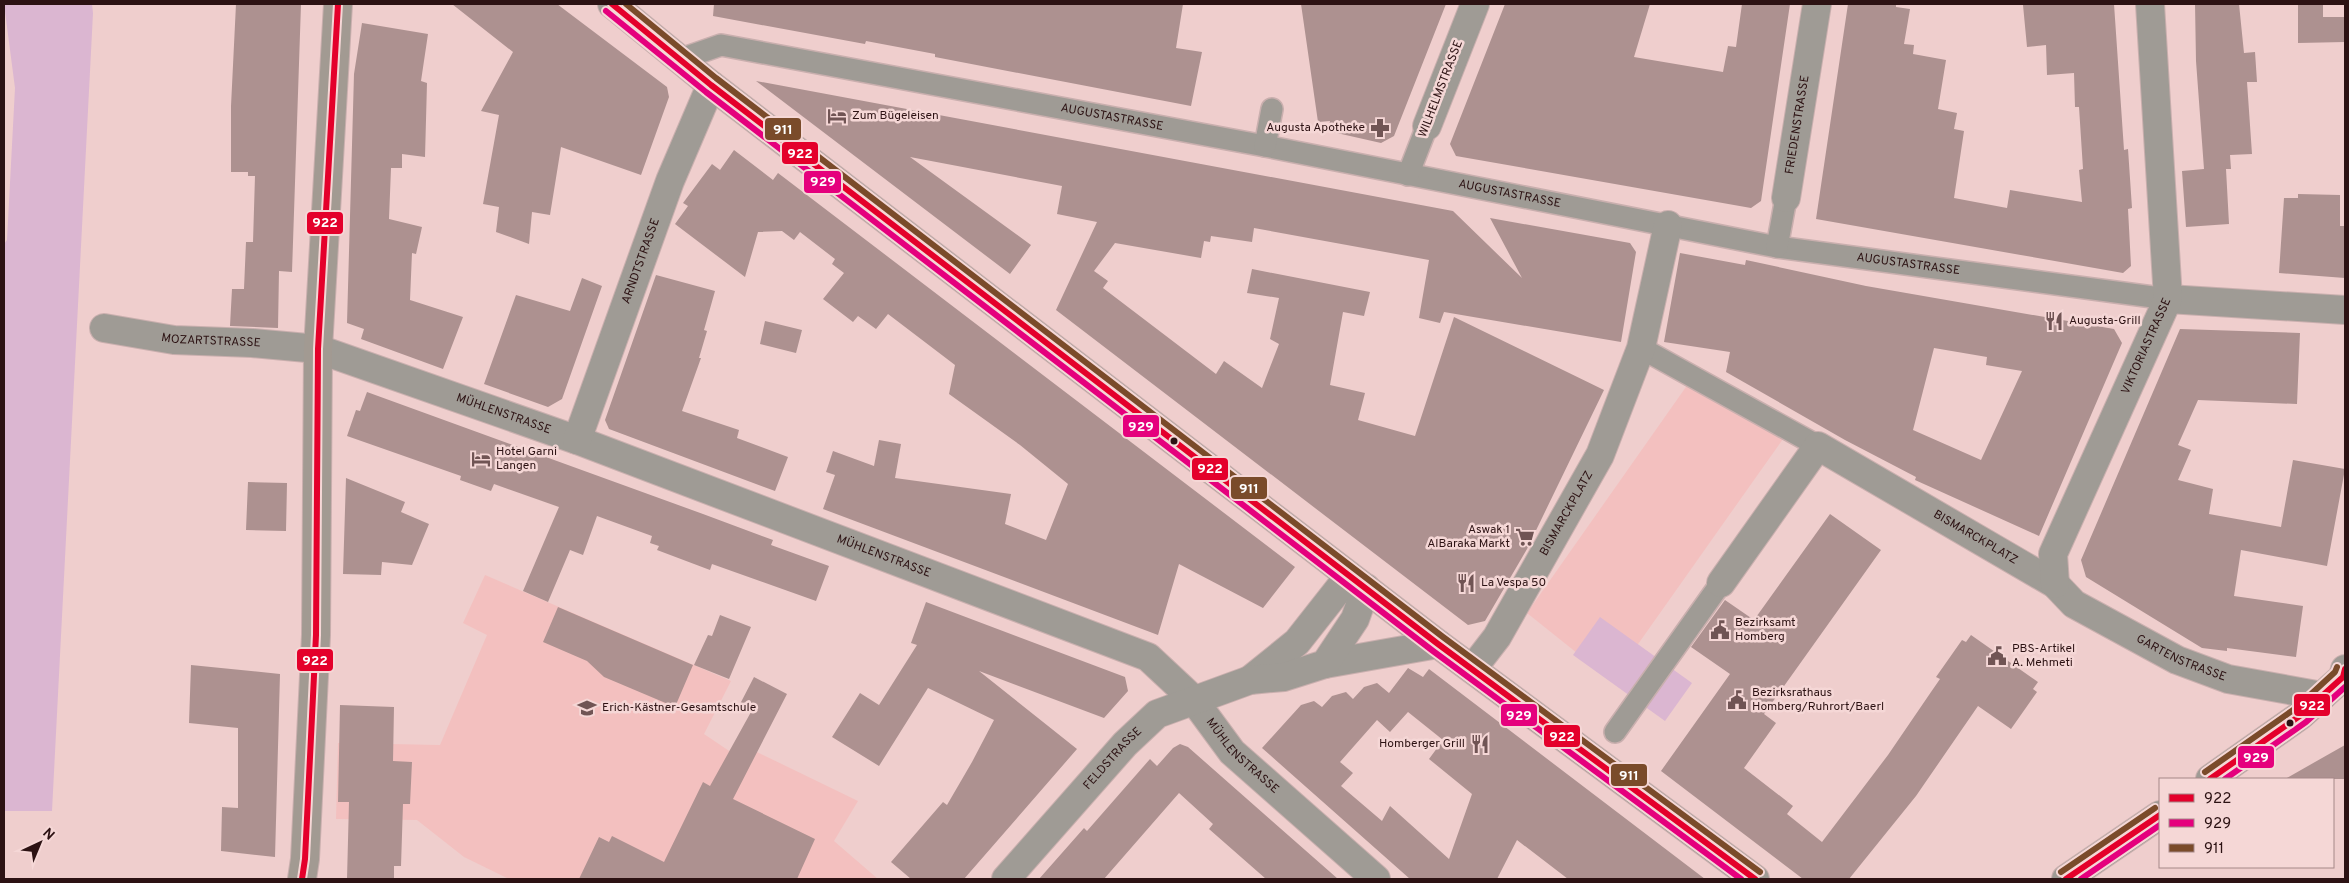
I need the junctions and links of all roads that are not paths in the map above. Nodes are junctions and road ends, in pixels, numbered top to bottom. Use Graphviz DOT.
graph roads {
  1 [pos="338,4"];
  2 [pos="612,4"];
  3 [pos="1475,4"];
  4 [pos="1817,4"];
  5 [pos="2150,4"];
  6 [pos="681,59"];
  7 [pos="711,85"];
  8 [pos="1272,109"];
  9 [pos="1427,126"];
  10 [pos="1265,146"];
  11 [pos="1408,175"];
  12 [pos="1786,198"];
  13 [pos="1668,225"];
  14 [pos="1777,247"];
  15 [pos="2168,299"];
  16 [pos="2345,310"];
  17 [pos="104,328"];
  18 [pos="1640,348"];
  19 [pos="318,349"];
  20 [pos="577,440"];
  21 [pos="1818,446"];
  22 [pos="1358,582"];
  23 [pos="1721,583"];
  24 [pos="2055,584"];
  25 [pos="1438,644"];
  26 [pos="1325,664"];
  27 [pos="1473,668"];
  28 [pos="2344,675"];
  29 [pos="1250,680"];
  30 [pos="2322,696"];
  31 [pos="1193,700"];
  32 [pos="1615,732"];
  33 [pos="2211,778"];
  34 [pos="2159,816"];
  35 [pos="302,879"];
  36 [pos="1006,879"];
  37 [pos="1376,879"];
  38 [pos="1755,879"];
  39 [pos="2066,879"];
  1 -- 19 [label="main road"];
  2 -- 6 [label="street"];
  3 -- 9 [label="street, WILHELMSTRASSE"];
  4 -- 12 [label="street, FRIEDENSTRASSE"];
  5 -- 15 [label="street, VIKTORIASTRASSE"];
  6 -- 7 [label="street"];
  6 -- 10 [label="street, AUGUSTASTRASSE"];
  7 -- 20 [label="street, ARNDTSTRASSE"];
  7 -- 22 [label="street"];
  8 -- 10 [label="street"];
  9 -- 11 [label="street, WILHELMSTRASSE"];
  10 -- 11 [label="street, AUGUSTASTRASSE"];
  11 -- 13 [label="street, AUGUSTASTRASSE"];
  12 -- 14 [label="street, FRIEDENSTRASSE"];
  13 -- 14 [label="street, AUGUSTASTRASSE"];
  13 -- 18 [label="street, BISMARCKPLATZ"];
  14 -- 15 [label="street, AUGUSTASTRASSE"];
  15 -- 16 [label="street, AUGUSTASTRASSE"];
  15 -- 24 [label="street, VIKTORIASTRASSE"];
  17 -- 19 [label="street, MOZARTSTRASSE"];
  18 -- 21 [label="street, BISMARCKPLATZ"];
  18 -- 27 [label="street, BISMARCKPLATZ"];
  19 -- 20 [label="street, MÜHLENSTRASSE"];
  19 -- 35 [label="main road"];
  20 -- 31 [label="street, MÜHLENSTRASSE"];
  21 -- 23 [label="street"];
  21 -- 24 [label="street, BISMARCKPLATZ"];
  22 -- 25 [label="street"];
  22 -- 26 [label="street"];
  22 -- 29 [label="street, FELDSTRASSE"];
  23 -- 32 [label="street"];
  24 -- 30 [label="street, GARTENSTRASSE"];
  25 -- 26 [label="street, FELDSTRASSE"];
  25 -- 27 [label="street"];
  26 -- 29 [label="street, FELDSTRASSE"];
  27 -- 38 [label="street"];
  28 -- 30 [label="street"];
  29 -- 31 [label="street, FELDSTRASSE"];
  30 -- 33 [label="street"];
  31 -- 36 [label="street, FELDSTRASSE"];
  31 -- 37 [label="street, MÜHLENSTRASSE"];
  34 -- 39 [label="street"];
}
